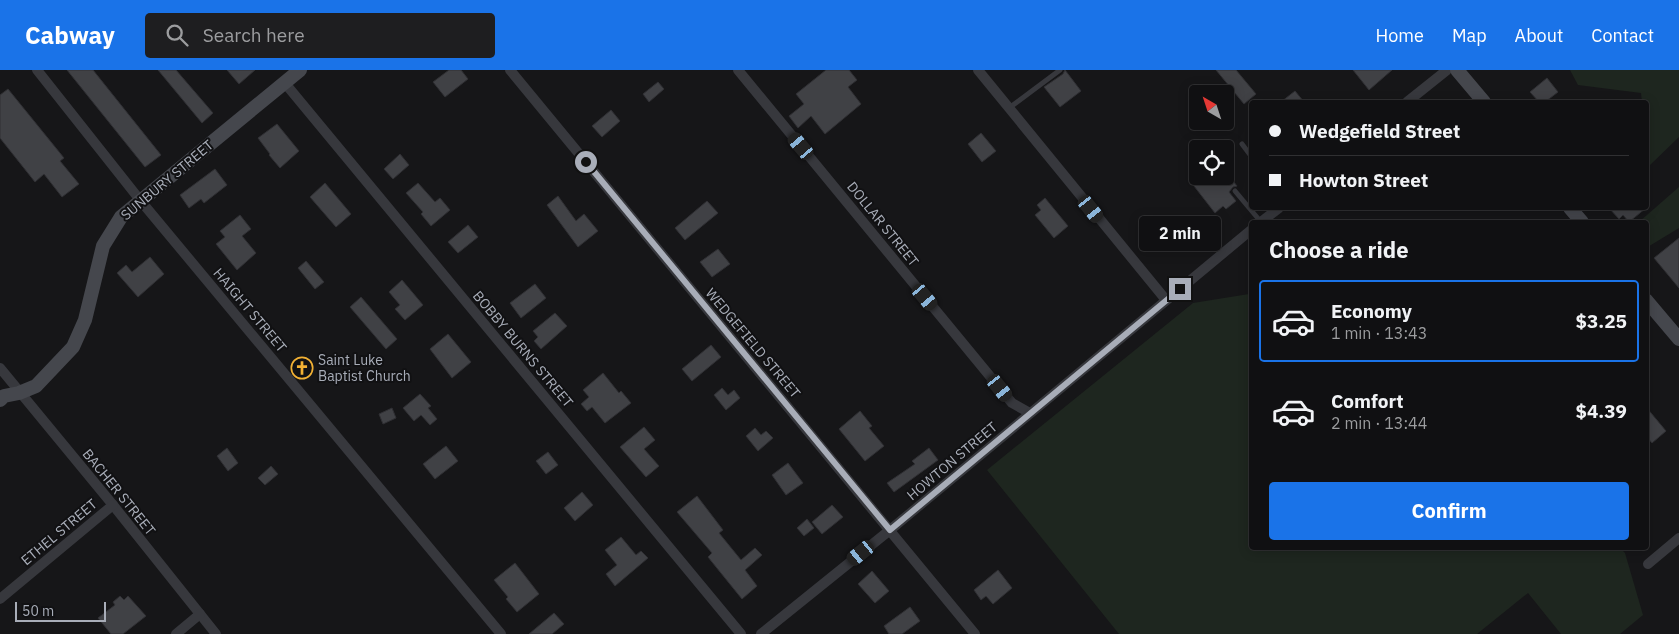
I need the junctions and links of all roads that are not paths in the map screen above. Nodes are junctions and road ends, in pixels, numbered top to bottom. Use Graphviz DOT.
graph roads {
  1 [pos="37,70"];
  2 [pos="300,70"];
  3 [pos="510,70"];
  4 [pos="738,70"];
  5 [pos="978,70"];
  6 [pos="1060,70"];
  7 [pos="1447,70"];
  8 [pos="1457,70"];
  9 [pos="284,82"];
  10 [pos="1410,100"];
  11 [pos="1482,100"];
  12 [pos="1009,108"];
  13 [pos="1242,144"];
  14 [pos="1249,153"];
  15 [pos="1235,191"];
  16 [pos="140,200"];
  17 [pos="1249,208"];
  18 [pos="1251,210"];
  19 [pos="1276,210"];
  20 [pos="1572,210"];
  21 [pos="1259,220"];
  22 [pos="1264,220"];
  23 [pos="1580,220"];
  24 [pos="1249,232"];
  25 [pos="1166,300"];
  26 [pos="1649,304"];
  27 [pos="1679,339"];
  28 [pos="0,368"];
  29 [pos="19,393"];
  30 [pos="0,400"];
  31 [pos="1030,413"];
  32 [pos="113,505"];
  33 [pos="890,530"];
  34 [pos="1679,538"];
  35 [pos="1648,564"];
  36 [pos="0,599"];
  37 [pos="200,614"];
  38 [pos="176,634"];
  39 [pos="216,634"];
  40 [pos="501,634"];
  41 [pos="741,634"];
  42 [pos="761,634"];
  43 [pos="975,634"];
  1 -- 16 [label="street, HAIGHT STREET"];
  2 -- 9 [label="street, SUNBURY STREET"];
  3 -- 33 [label="street, WEDGEFIELD STREET"];
  4 -- 31 [label="street, DOLLAR STREET"];
  5 -- 12 [label="street"];
  6 -- 12 [label="lane"];
  7 -- 10 [label="street"];
  8 -- 11 [label="street"];
  9 -- 16 [label="street, SUNBURY STREET"];
  9 -- 41 [label="street, BOBBY BURNS STREET"];
  12 -- 25 [label="street"];
  13 -- 14 [label="lane"];
  15 -- 17 [label="lane"];
  16 -- 29 [label="street, SUNBURY STREET"];
  16 -- 40 [label="street, HAIGHT STREET"];
  18 -- 21 [label="lane"];
  19 -- 22 [label="street"];
  20 -- 23 [label="street"];
  24 -- 25 [label="street, HOWTON STREET"];
  25 -- 31 [label="street, HOWTON STREET"];
  26 -- 27 [label="street"];
  28 -- 29 [label="street, BACHER STREET"];
  29 -- 30 [label="street, SUNBURY STREET"];
  29 -- 32 [label="street, BACHER STREET"];
  31 -- 33 [label="street, HOWTON STREET"];
  32 -- 36 [label="street, ETHEL STREET"];
  32 -- 37 [label="street, BACHER STREET"];
  33 -- 42 [label="street, HOWTON STREET"];
  33 -- 43 [label="street, WEDGEFIELD STREET"];
  34 -- 35 [label="street"];
  37 -- 38 [label="street"];
  37 -- 39 [label="street, BACHER STREET"];
}
